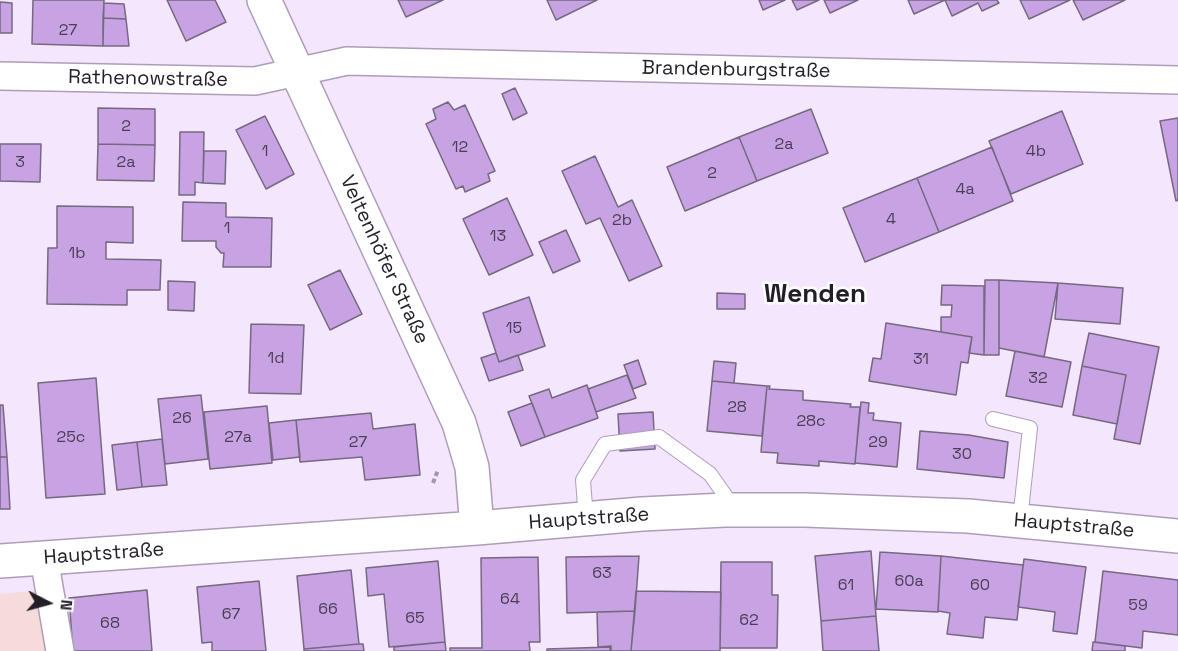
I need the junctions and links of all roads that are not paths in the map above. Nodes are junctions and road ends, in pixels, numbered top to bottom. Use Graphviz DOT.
graph roads {
  1 [pos="264,0"];
  2 [pos="296,71"];
  3 [pos="0,75"];
  4 [pos="1178,80"];
  5 [pos="993,419"];
  6 [pos="735,510"];
  7 [pos="586,519"];
  8 [pos="1020,520"];
  9 [pos="477,528"];
  10 [pos="1178,536"];
  11 [pos="44,558"];
  12 [pos="0,561"];
  13 [pos="60,651"];
  1 -- 2 [label="main road, Veltenhöfer Straße"];
  2 -- 3 [label="street, Rathenowstraße"];
  2 -- 4 [label="street, Brandenburgstraße"];
  2 -- 9 [label="main road, Veltenhöfer Straße"];
  5 -- 8 [label="lane"];
  6 -- 7 [label="main road, Hauptstraße"];
  6 -- 7 [label="lane"];
  6 -- 8 [label="main road, Hauptstraße"];
  7 -- 9 [label="main road, Hauptstraße"];
  8 -- 10 [label="main road, Hauptstraße"];
  9 -- 11 [label="main road, Hauptstraße"];
  11 -- 12 [label="main road, Hauptstraße"];
  11 -- 13 [label="street"];
}
